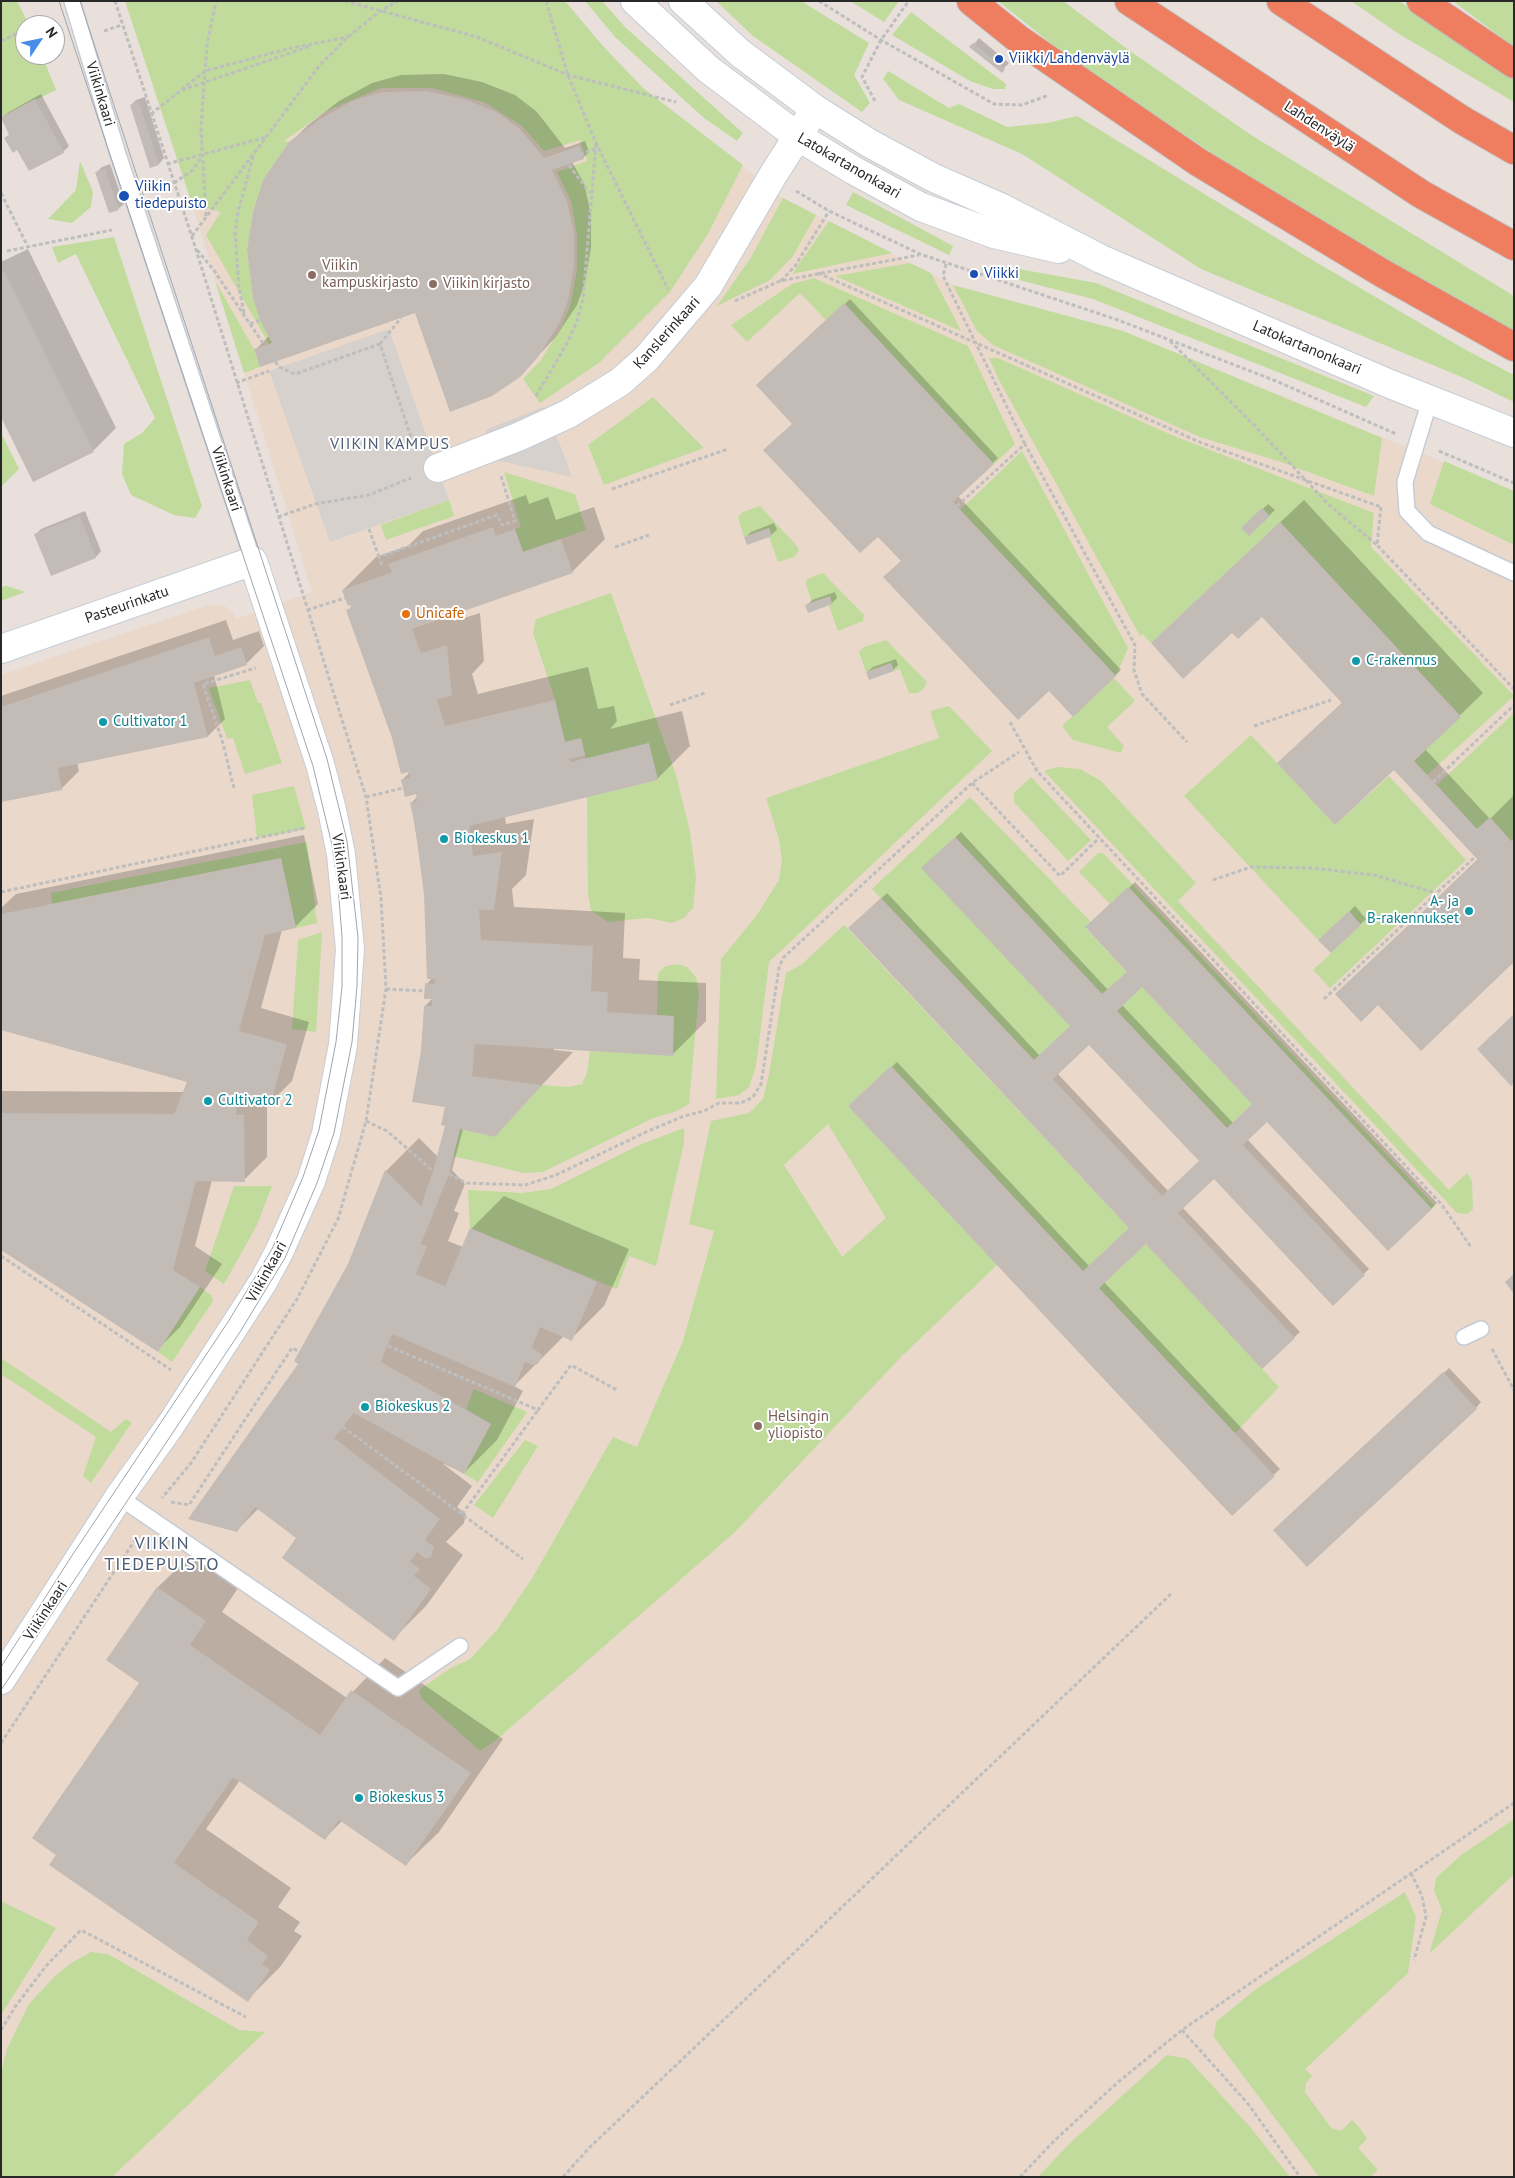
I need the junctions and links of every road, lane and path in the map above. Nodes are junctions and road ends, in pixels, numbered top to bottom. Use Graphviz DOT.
graph roads {
  1 [pos="72,1"];
  2 [pos="115,1"];
  3 [pos="216,1"];
  4 [pos="346,1"];
  5 [pos="398,1"];
  6 [pos="546,1"];
  7 [pos="635,1"];
  8 [pos="683,1"];
  9 [pos="819,1"];
  10 [pos="971,1"];
  11 [pos="1129,1"];
  12 [pos="1281,1"];
  13 [pos="1421,1"];
  14 [pos="908,2"];
  15 [pos="380,11"];
  16 [pos="122,25"];
  17 [pos="104,31"];
  18 [pos="15,35"];
  19 [pos="348,37"];
  20 [pos="882,40"];
  21 [pos="1,41"];
  22 [pos="322,42"];
  23 [pos="1514,64"];
  24 [pos="205,71"];
  25 [pos="568,75"];
  26 [pos="204,82"];
  27 [pos="179,91"];
  28 [pos="1052,94"];
  29 [pos="875,101"];
  30 [pos="676,102"];
  31 [pos="815,109"];
  32 [pos="152,114"];
  33 [pos="797,136"];
  34 [pos="268,137"];
  35 [pos="596,143"];
  36 [pos="595,150"];
  37 [pos="1514,150"];
  38 [pos="254,155"];
  39 [pos="202,156"];
  40 [pos="564,160"];
  41 [pos="167,164"];
  42 [pos="549,165"];
  43 [pos="174,183"];
  44 [pos="1,193"];
  45 [pos="590,193"];
  46 [pos="807,199"];
  47 [pos="829,211"];
  48 [pos="206,217"];
  49 [pos="112,230"];
  50 [pos="192,237"];
  51 [pos="1514,246"];
  52 [pos="28,247"];
  53 [pos="194,247"];
  54 [pos="7,251"];
  55 [pos="920,254"];
  56 [pos="1101,259"];
  57 [pos="946,264"];
  58 [pos="818,273"];
  59 [pos="780,281"];
  60 [pos="670,292"];
  61 [pos="731,303"];
  62 [pos="245,316"];
  63 [pos="401,318"];
  64 [pos="260,320"];
  65 [pos="250,324"];
  66 [pos="1167,339"];
  67 [pos="974,342"];
  68 [pos="380,344"];
  69 [pos="1514,347"];
  70 [pos="270,371"];
  71 [pos="236,383"];
  72 [pos="534,398"];
  73 [pos="1430,400"];
  74 [pos="1514,434"];
  75 [pos="1392,442"];
  76 [pos="1025,444"];
  77 [pos="492,448"];
  78 [pos="728,448"];
  79 [pos="1438,450"];
  80 [pos="431,470"];
  81 [pos="1305,479"];
  82 [pos="1514,483"];
  83 [pos="612,489"];
  84 [pos="1382,498"];
  85 [pos="957,506"];
  86 [pos="1380,507"];
  87 [pos="278,517"];
  88 [pos="369,529"];
  89 [pos="649,535"];
  90 [pos="1378,545"];
  91 [pos="615,547"];
  92 [pos="379,557"];
  93 [pos="253,561"];
  94 [pos="382,565"];
  95 [pos="1514,573"];
  96 [pos="303,596"];
  97 [pos="345,598"];
  98 [pos="307,610"];
  99 [pos="1,649"];
  100 [pos="262,666"];
  101 [pos="1514,689"];
  102 [pos="705,693"];
  103 [pos="1331,700"];
  104 [pos="670,705"];
  105 [pos="1514,705"];
  106 [pos="1010,722"];
  107 [pos="1254,726"];
  108 [pos="1187,742"];
  109 [pos="1019,752"];
  110 [pos="1433,782"];
  111 [pos="972,783"];
  112 [pos="234,788"];
  113 [pos="403,788"];
  114 [pos="366,797"];
  115 [pos="313,826"];
  116 [pos="1099,838"];
  117 [pos="1475,857"];
  118 [pos="1213,880"];
  119 [pos="1,892"];
  120 [pos="1436,893"];
  121 [pos="386,989"];
  122 [pos="425,991"];
  123 [pos="1324,1000"];
  124 [pos="366,1120"];
  125 [pos="433,1171"];
  126 [pos="449,1174"];
  127 [pos="1471,1247"];
  128 [pos="1,1256"];
  129 [pos="1481,1329"];
  130 [pos="1464,1337"];
  131 [pos="1489,1344"];
  132 [pos="388,1346"];
  133 [pos="300,1352"];
  134 [pos="173,1371"];
  135 [pos="1513,1384"];
  136 [pos="617,1390"];
  137 [pos="1514,1390"];
  138 [pos="538,1410"];
  139 [pos="343,1427"];
  140 [pos="120,1497"];
  141 [pos="462,1514"];
  142 [pos="149,1518"];
  143 [pos="523,1559"];
  144 [pos="1173,1592"];
  145 [pos="460,1646"];
  146 [pos="1,1680"];
  147 [pos="1,1743"];
  148 [pos="1514,1803"];
  149 [pos="1411,1873"];
  150 [pos="1414,1960"];
  151 [pos="246,2017"];
  152 [pos="1,2030"];
  153 [pos="1182,2030"];
  154 [pos="563,2177"];
  155 [pos="1020,2177"];
  156 [pos="1300,2177"];
  1 -- 93 [label="lane, Viikinkaari"];
  2 -- 16 [label="path"];
  3 -- 24 [label="path"];
  4 -- 15 [label="path"];
  5 -- 15 [label="path"];
  6 -- 25 [label="path"];
  7 -- 33 [label="street, Latokartanonkaari"];
  8 -- 31 [label="street, Latokartanonkaari"];
  9 -- 20 [label="path"];
  10 -- 69 [label="highway"];
  11 -- 51 [label="highway, Lahdenväylä"];
  12 -- 37 [label="highway"];
  13 -- 23 [label="highway"];
  14 -- 20 [label="path"];
  15 -- 19 [label="path"];
  15 -- 25 [label="path"];
  16 -- 17 [label="path"];
  16 -- 32 [label="path"];
  18 -- 21 [label="path"];
  19 -- 22 [label="path"];
  19 -- 34 [label="path"];
  20 -- 28 [label="path"];
  20 -- 29 [label="path"];
  22 -- 24 [label="path"];
  22 -- 26 [label="path"];
  24 -- 26 [label="path"];
  24 -- 27 [label="path"];
  25 -- 30 [label="path"];
  25 -- 35 [label="path"];
  26 -- 27 [label="path"];
  26 -- 39 [label="path"];
  27 -- 32 [label="path"];
  31 -- 33 [label="street, Kanslerinkaari"];
  31 -- 56 [label="street, Latokartanonkaari"];
  32 -- 41 [label="path"];
  33 -- 56 [label="street, Latokartanonkaari"];
  33 -- 77 [label="street, Kanslerinkaari"];
  34 -- 38 [label="path"];
  34 -- 39 [label="path"];
  35 -- 36 [label="path"];
  35 -- 60 [label="path"];
  36 -- 40 [label="path"];
  36 -- 45 [label="path"];
  38 -- 48 [label="path"];
  38 -- 62 [label="path"];
  39 -- 41 [label="path"];
  39 -- 43 [label="path"];
  39 -- 48 [label="path"];
  40 -- 42 [label="path"];
  40 -- 45 [label="path"];
  41 -- 43 [label="path"];
  43 -- 50 [label="path"];
  44 -- 52 [label="path"];
  45 -- 72 [label="path"];
  46 -- 47 [label="path"];
  47 -- 55 [label="path"];
  47 -- 59 [label="path"];
  48 -- 50 [label="path"];
  49 -- 52 [label="path"];
  50 -- 53 [label="path"];
  52 -- 54 [label="path"];
  53 -- 62 [label="path"];
  53 -- 71 [label="path"];
  55 -- 57 [label="path"];
  55 -- 58 [label="path"];
  56 -- 73 [label="street, Latokartanonkaari"];
  57 -- 66 [label="path"];
  57 -- 67 [label="path"];
  58 -- 59 [label="path"];
  58 -- 67 [label="path"];
  59 -- 61 [label="path"];
  62 -- 65 [label="path"];
  63 -- 68 [label="path"];
  64 -- 65 [label="path"];
  65 -- 68 [label="path"];
  66 -- 75 [label="path"];
  66 -- 81 [label="path"];
  67 -- 76 [label="path"];
  67 -- 81 [label="path"];
  68 -- 80 [label="path"];
  70 -- 71 [label="path"];
  71 -- 87 [label="path"];
  73 -- 74 [label="street, Latokartanonkaari"];
  73 -- 95 [label="lane"];
  76 -- 85 [label="path"];
  76 -- 108 [label="path"];
  77 -- 80 [label="street, Kanslerinkaari"];
  77 -- 92 [label="path"];
  78 -- 83 [label="path"];
  79 -- 82 [label="path"];
  80 -- 87 [label="path"];
  81 -- 86 [label="path"];
  81 -- 90 [label="path"];
  84 -- 86 [label="path"];
  86 -- 90 [label="path"];
  87 -- 96 [label="path"];
  88 -- 92 [label="path"];
  89 -- 91 [label="path"];
  90 -- 101 [label="path"];
  92 -- 94 [label="path"];
  93 -- 99 [label="street, Pasteurinkatu"];
  93 -- 140 [label="street, Viikinkaari"];
  97 -- 98 [label="path"];
  100 -- 112 [label="path"];
  102 -- 104 [label="path"];
  103 -- 107 [label="path"];
  105 -- 110 [label="path"];
  106 -- 116 [label="path"];
  109 -- 111 [label="path"];
  111 -- 116 [label="path"];
  111 -- 126 [label="path"];
  113 -- 114 [label="path"];
  115 -- 119 [label="path"];
  116 -- 127 [label="path"];
  117 -- 120 [label="path"];
  118 -- 120 [label="path"];
  120 -- 123 [label="path"];
  121 -- 122 [label="path"];
  124 -- 125 [label="path"];
  128 -- 134 [label="path"];
  129 -- 130 [label="lane"];
  131 -- 135 [label="path"];
  132 -- 138 [label="path"];
  133 -- 142 [label="path"];
  135 -- 137 [label="path"];
  136 -- 138 [label="path"];
  138 -- 141 [label="path"];
  139 -- 141 [label="path"];
  140 -- 142 [label="lane"];
  140 -- 146 [label="street, Viikinkaari"];
  141 -- 143 [label="path"];
  142 -- 145 [label="lane"];
  142 -- 147 [label="path"];
  144 -- 154 [label="path"];
  148 -- 149 [label="path"];
  149 -- 150 [label="path"];
  149 -- 153 [label="path"];
  151 -- 152 [label="path"];
  153 -- 155 [label="path"];
  153 -- 156 [label="path"];
}
